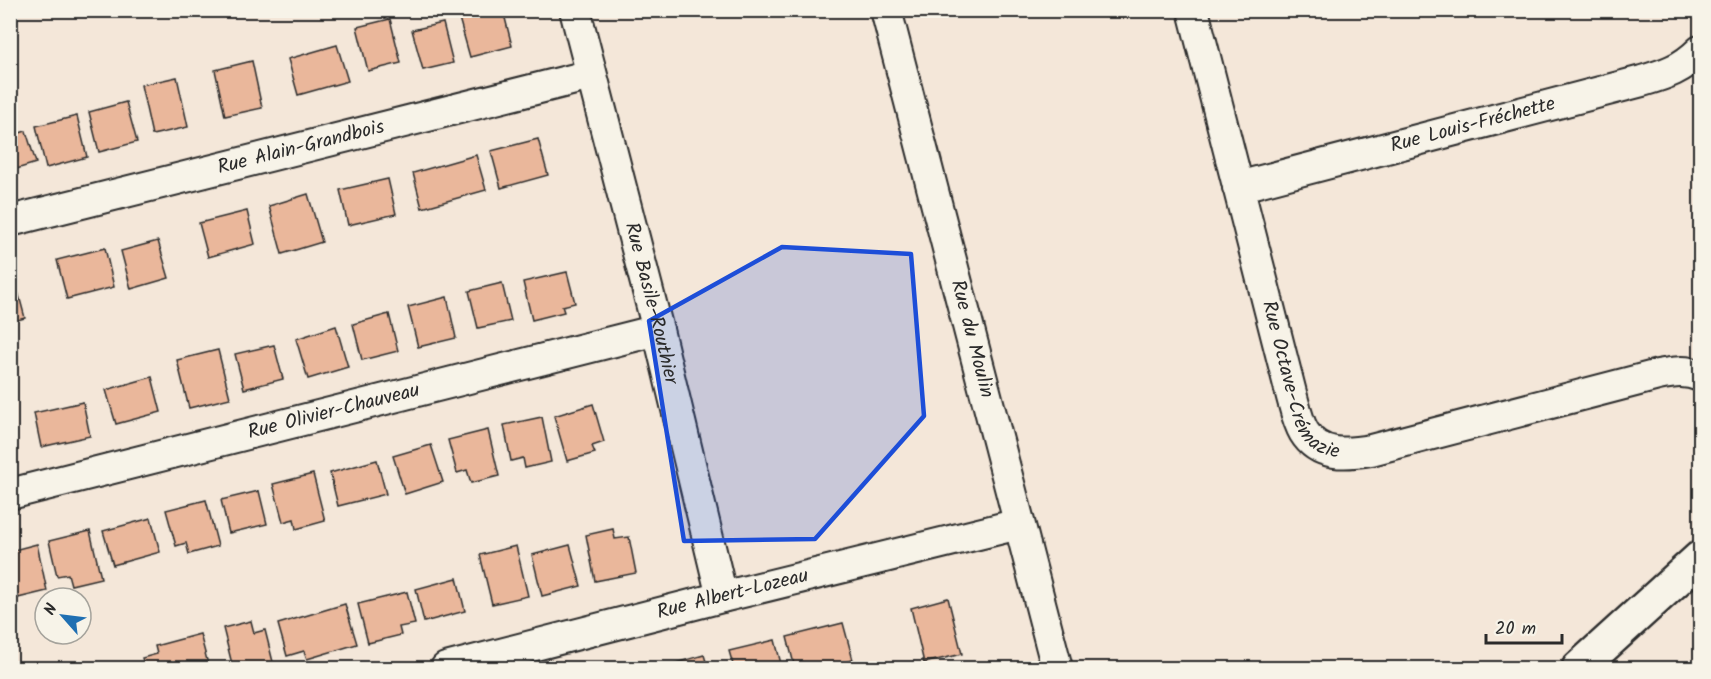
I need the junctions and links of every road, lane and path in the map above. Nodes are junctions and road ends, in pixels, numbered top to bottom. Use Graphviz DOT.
graph roads {
  1 [pos="575,10"];
  2 [pos="886,10"];
  3 [pos="1193,10"];
  4 [pos="1701,51"];
  5 [pos="591,75"];
  6 [pos="1238,186"];
  7 [pos="10,221"];
  8 [pos="658,330"];
  9 [pos="1701,376"];
  10 [pos="10,494"];
  11 [pos="1019,524"];
  12 [pos="1701,558"];
  13 [pos="722,597"];
  14 [pos="446,669"];
  15 [pos="1057,669"];
  16 [pos="1579,669"];
  1 -- 5 [label="street, Rue Basile-Routhier"];
  2 -- 11 [label="street, Rue du Moulin"];
  3 -- 6 [label="street, Rue Octave-Crémazie"];
  4 -- 6 [label="street, Rue Louis-Fréchette"];
  5 -- 7 [label="street, Rue Alain-Grandbois"];
  5 -- 8 [label="street, Rue Basile-Routhier"];
  6 -- 9 [label="street, Rue Octave-Crémazie"];
  8 -- 10 [label="street, Rue Olivier-Chauveau"];
  8 -- 13 [label="street, Rue Basile-Routhier"];
  11 -- 13 [label="street, Rue Albert-Lozeau"];
  11 -- 15 [label="street, Rue du Moulin"];
  12 -- 16 [label="main road"];
  13 -- 14 [label="street, Rue Albert-Lozeau"];
}
